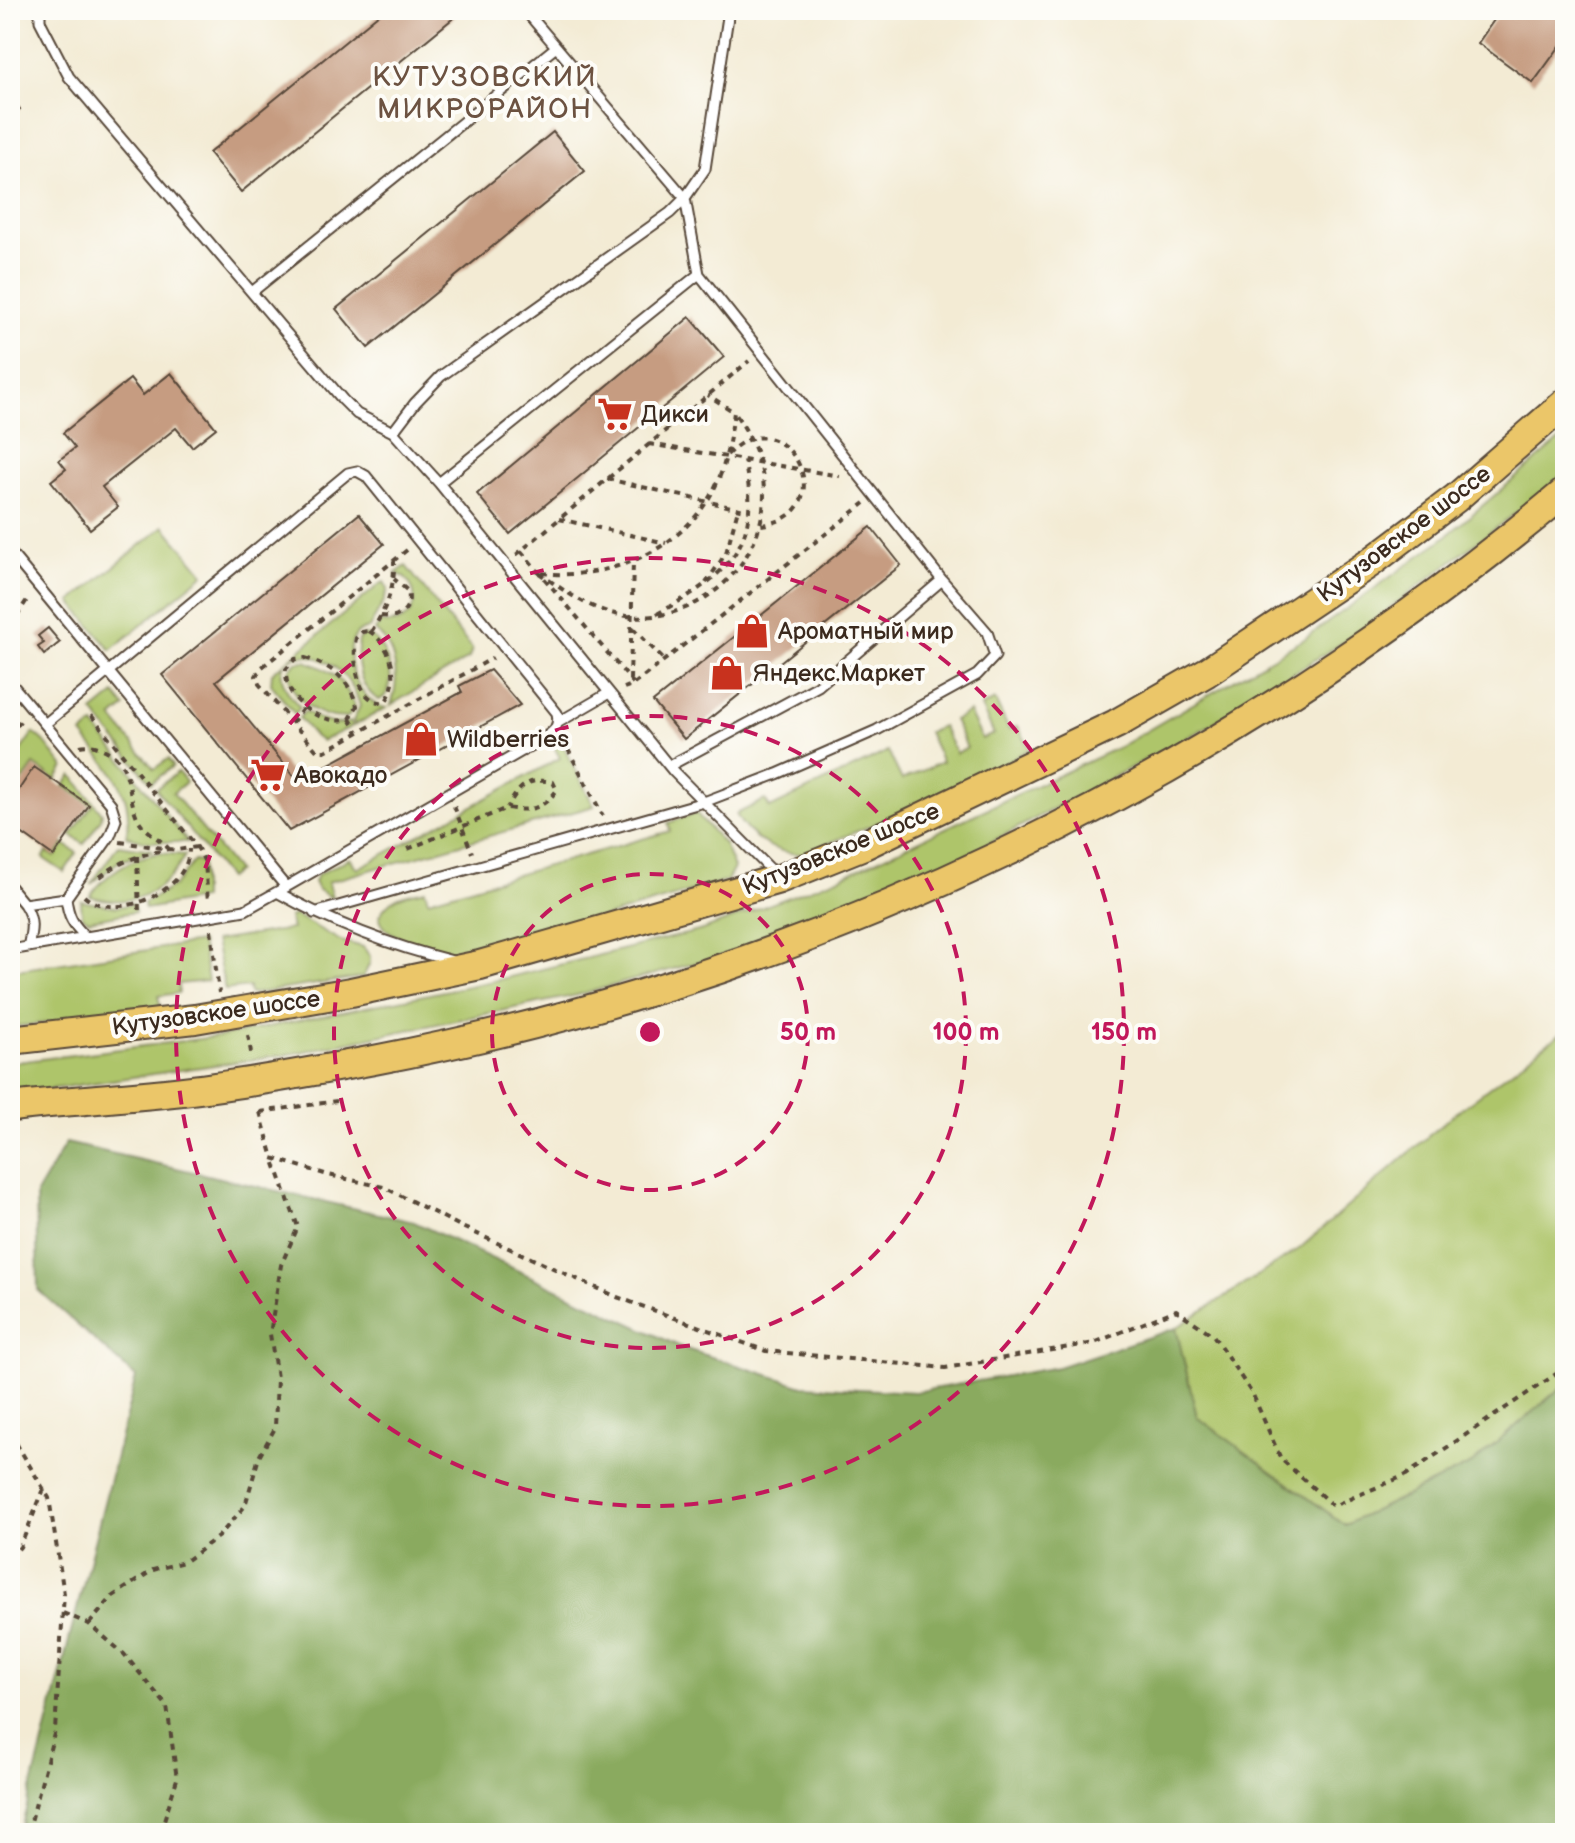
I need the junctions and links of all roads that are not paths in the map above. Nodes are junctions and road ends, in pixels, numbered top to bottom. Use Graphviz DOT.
graph roads {
  1 [pos="40,10"];
  2 [pos="525,10"];
  3 [pos="729,10"];
  4 [pos="556,47"];
  5 [pos="685,198"];
  6 [pos="699,274"];
  7 [pos="252,292"];
  8 [pos="1565,403"];
  9 [pos="393,432"];
  10 [pos="439,483"];
  11 [pos="1565,492"];
  12 [pos="10,552"];
  13 [pos="942,580"];
  14 [pos="108,672"];
  15 [pos="10,682"];
  16 [pos="609,693"];
  17 [pos="45,724"];
  18 [pos="557,727"];
  19 [pos="669,766"];
  20 [pos="704,802"];
  21 [pos="779,879"];
  22 [pos="10,887"];
  23 [pos="281,890"];
  24 [pos="66,898"];
  25 [pos="24,904"];
  26 [pos="314,913"];
  27 [pos="86,937"];
  28 [pos="28,947"];
  29 [pos="10,950"];
  30 [pos="480,965"];
  31 [pos="10,1040"];
  32 [pos="10,1107"];
  1 -- 7 [label="lane"];
  2 -- 4 [label="lane"];
  3 -- 5 [label="lane"];
  4 -- 5 [label="lane"];
  4 -- 7 [label="lane"];
  5 -- 6 [label="lane"];
  5 -- 9 [label="lane"];
  6 -- 10 [label="lane"];
  6 -- 13 [label="lane"];
  7 -- 9 [label="lane"];
  8 -- 21 [label="main road, Кутузовское шоссе"];
  9 -- 10 [label="lane"];
  10 -- 16 [label="lane"];
  11 -- 32 [label="main road"];
  12 -- 14 [label="lane"];
  13 -- 19 [label="lane"];
  13 -- 20 [label="lane"];
  14 -- 17 [label="lane"];
  14 -- 18 [label="lane"];
  14 -- 23 [label="lane"];
  15 -- 17 [label="lane"];
  16 -- 18 [label="lane"];
  16 -- 19 [label="lane"];
  17 -- 24 [label="lane"];
  18 -- 23 [label="lane"];
  19 -- 20 [label="lane"];
  20 -- 21 [label="lane"];
  20 -- 26 [label="lane"];
  21 -- 30 [label="main road, Кутузовское шоссе"];
  22 -- 25 [label="lane"];
  23 -- 26 [label="lane"];
  23 -- 27 [label="lane"];
  24 -- 25 [label="lane"];
  24 -- 27 [label="lane"];
  25 -- 28 [label="lane"];
  26 -- 30 [label="lane"];
  27 -- 28 [label="lane"];
  28 -- 29 [label="lane"];
  30 -- 31 [label="main road, Кутузовское шоссе"];
}
